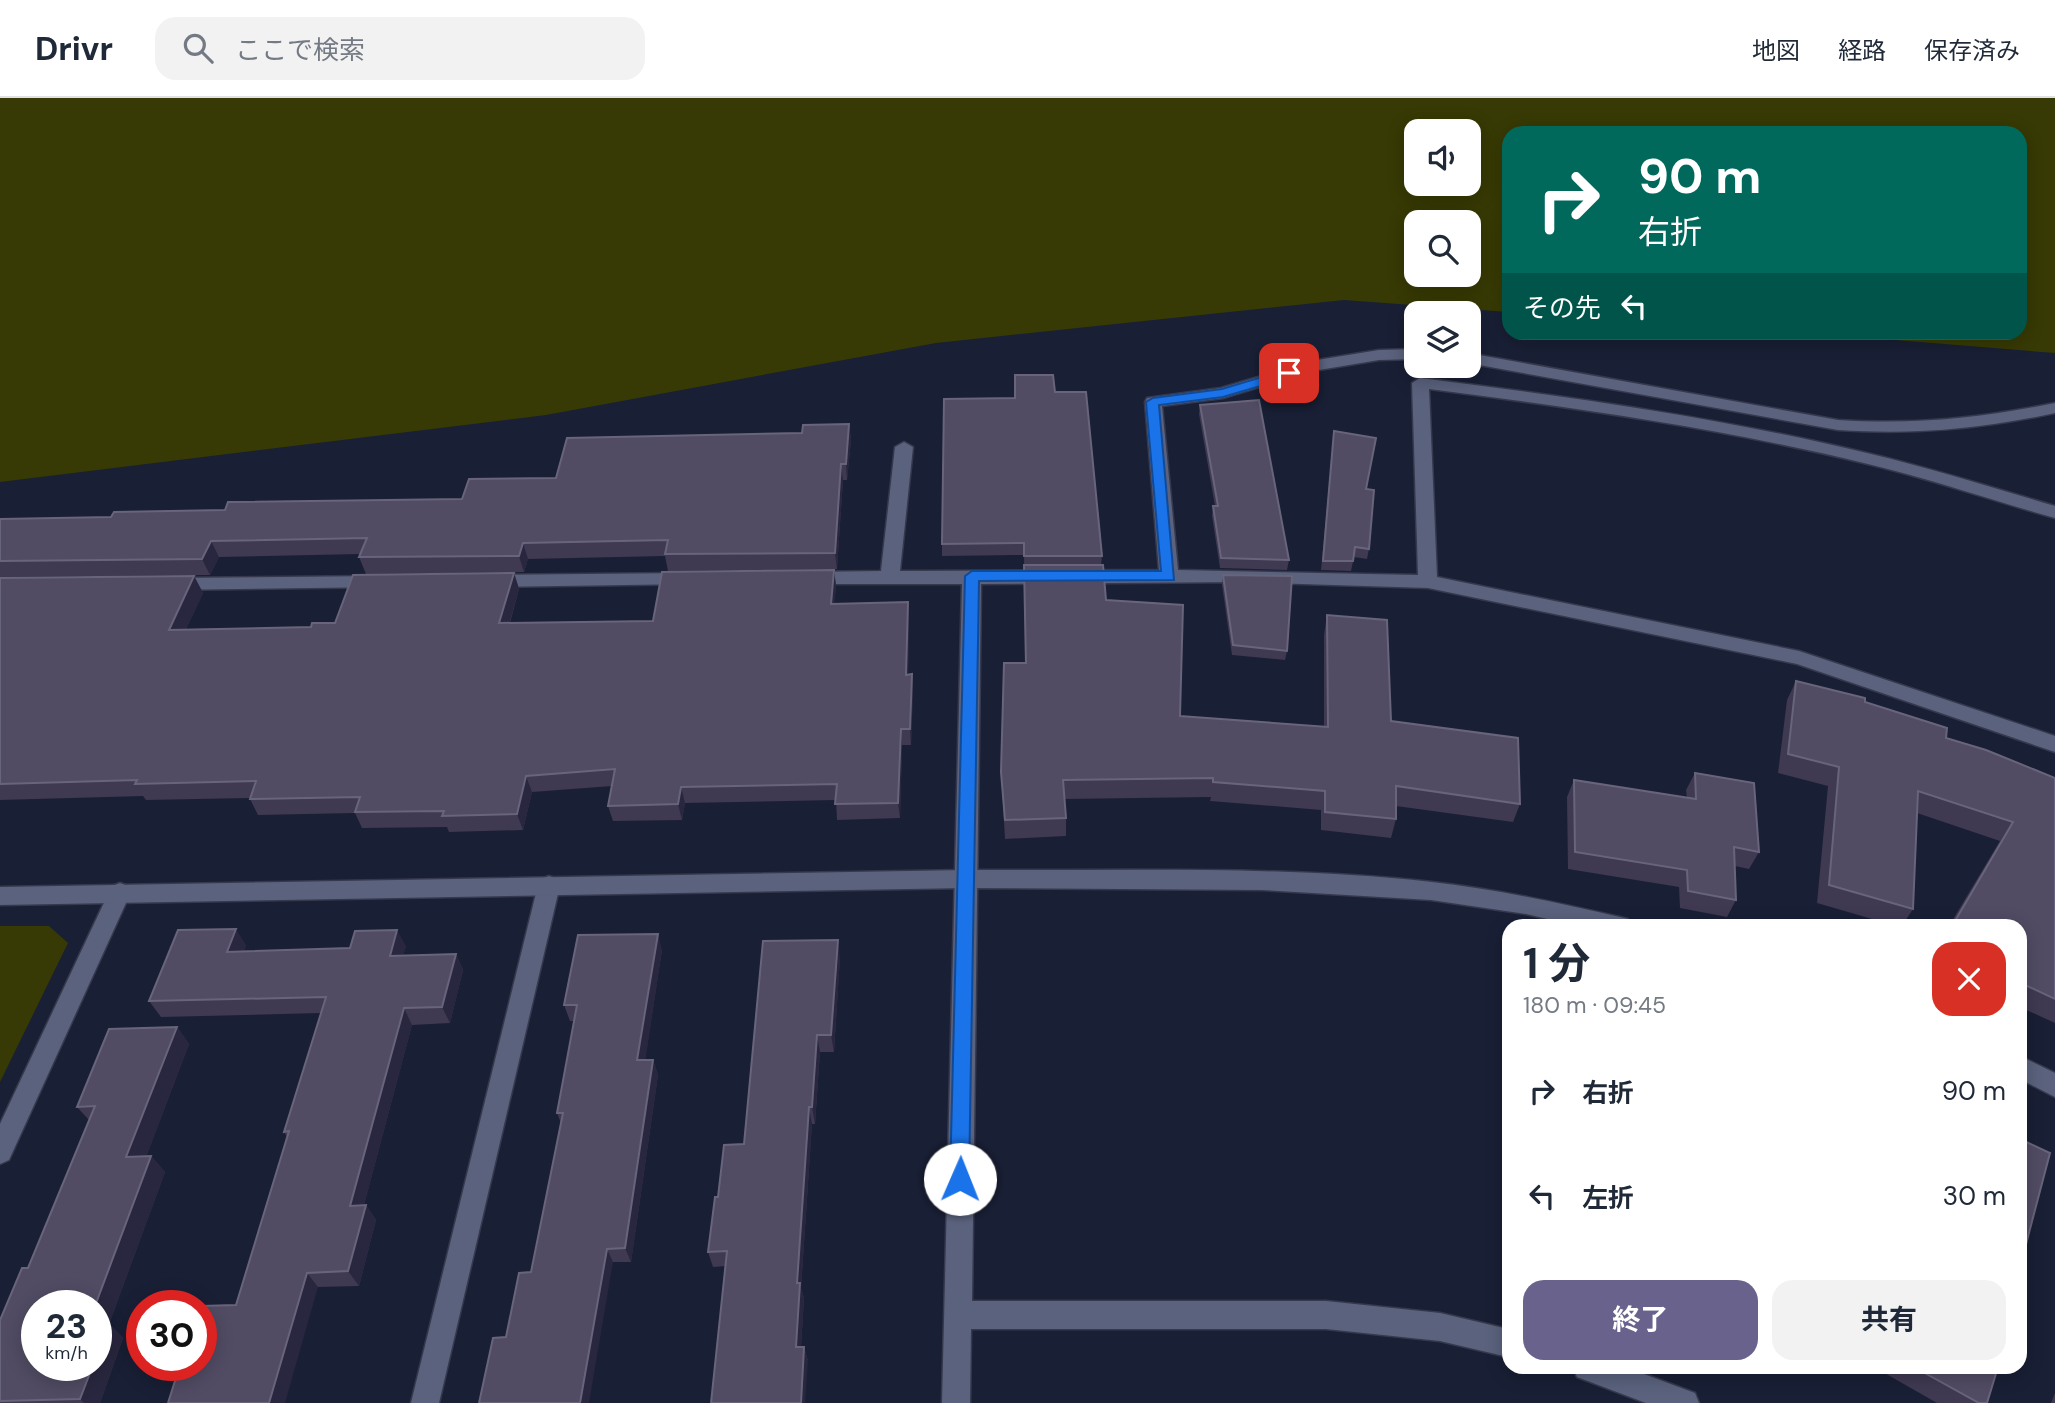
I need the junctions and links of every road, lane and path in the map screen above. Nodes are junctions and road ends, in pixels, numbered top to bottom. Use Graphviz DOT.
graph roads {
  1 [pos="1404,354"];
  2 [pos="1481,361"];
  3 [pos="2055,408"];
  4 [pos="904,447"];
  5 [pos="2055,512"];
  6 [pos="972,576"];
  7 [pos="1169,576"];
  8 [pos="890,577"];
  9 [pos="793,578"];
  10 [pos="709,579"];
  11 [pos="473,581"];
  12 [pos="403,582"];
  13 [pos="1427,582"];
  14 [pos="153,584"];
  15 [pos="2055,744"];
  16 [pos="966,879"];
  17 [pos="549,885"];
  18 [pos="120,892"];
  19 [pos="0,896"];
  20 [pos="1589,919"];
  21 [pos="2027,1071"];
  22 [pos="2055,1086"];
  23 [pos="0,1152"];
  24 [pos="957,1315"];
  25 [pos="1502,1342"];
  26 [pos="1606,1374"];
  27 [pos="425,1403"];
  28 [pos="956,1403"];
  29 [pos="1685,1403"];
  1 -- 7 [label="street"];
  2 -- 3 [label="street"];
  4 -- 8 [label="street"];
  5 -- 13 [label="street"];
  6 -- 7 [label="street"];
  6 -- 8 [label="street"];
  6 -- 16 [label="street"];
  7 -- 13 [label="street"];
  8 -- 9 [label="street"];
  10 -- 11 [label="street"];
  12 -- 14 [label="street"];
  13 -- 15 [label="street"];
  16 -- 17 [label="street"];
  16 -- 20 [label="street"];
  16 -- 24 [label="street"];
  17 -- 18 [label="street"];
  17 -- 27 [label="street"];
  18 -- 19 [label="street"];
  18 -- 23 [label="street"];
  21 -- 22 [label="street"];
  24 -- 25 [label="street"];
  24 -- 28 [label="street"];
  26 -- 29 [label="street"];
}
